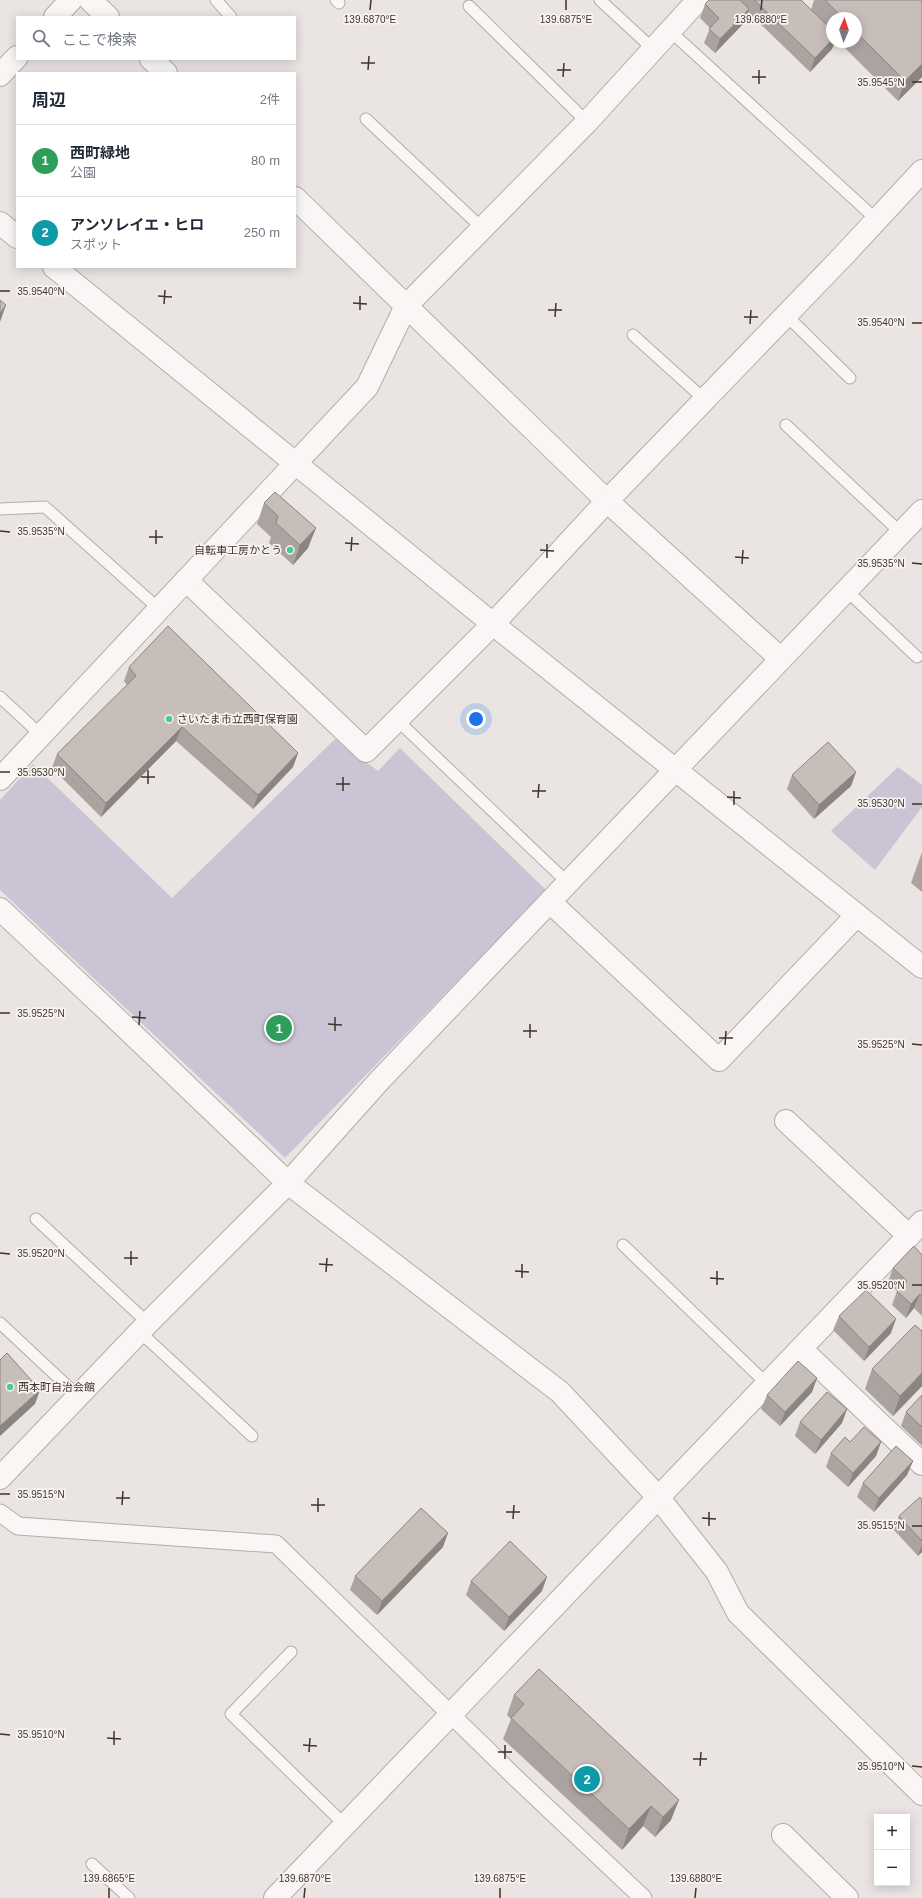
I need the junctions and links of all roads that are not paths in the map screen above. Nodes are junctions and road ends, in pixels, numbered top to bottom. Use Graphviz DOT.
graph roads {
  1 [pos="72,0"];
  2 [pos="90,0"];
  3 [pos="216,0"];
  4 [pos="600,0"];
  5 [pos="698,0"];
  6 [pos="469,6"];
  7 [pos="56,16"];
  8 [pos="107,16"];
  9 [pos="230,16"];
  10 [pos="670,31"];
  11 [pos="653,50"];
  12 [pos="16,58"];
  13 [pos="152,60"];
  14 [pos="165,72"];
  15 [pos="0,75"];
  16 [pos="366,119"];
  17 [pos="586,122"];
  18 [pos="922,171"];
  19 [pos="296,199"];
  20 [pos="876,220"];
  21 [pos="0,223"];
  22 [pos="482,228"];
  23 [pos="16,236"];
  24 [pos="55,268"];
  25 [pos="406,306"];
  26 [pos="786,315"];
  27 [pos="634,335"];
  28 [pos="850,378"];
  29 [pos="705,400"];
  30 [pos="786,425"];
  31 [pos="295,464"];
  32 [pos="607,501"];
  33 [pos="0,509"];
  34 [pos="922,511"];
  35 [pos="901,533"];
  36 [pos="186,580"];
  37 [pos="846,590"];
  38 [pos="159,609"];
  39 [pos="493,624"];
  40 [pos="917,657"];
  41 [pos="781,659"];
  42 [pos="0,697"];
  43 [pos="397,720"];
  44 [pos="41,735"];
  45 [pos="675,771"];
  46 [pos="0,779"];
  47 [pos="568,883"];
  48 [pos="550,902"];
  49 [pos="0,909"];
  50 [pos="857,915"];
  51 [pos="922,967"];
  52 [pos="786,1121"];
  53 [pos="288,1183"];
  54 [pos="36,1219"];
  55 [pos="915,1229"];
  56 [pos="623,1245"];
  57 [pos="0,1323"];
  58 [pos="144,1327"];
  59 [pos="801,1349"];
  60 [pos="767,1384"];
  61 [pos="78,1396"];
  62 [pos="252,1436"];
  63 [pos="922,1464"];
  64 [pos="0,1478"];
  65 [pos="658,1497"];
  66 [pos="0,1513"];
  67 [pos="290,1652"];
  68 [pos="452,1716"];
  69 [pos="922,1794"];
  70 [pos="345,1825"];
  71 [pos="783,1835"];
  72 [pos="92,1864"];
  73 [pos="129,1898"];
  74 [pos="276,1898"];
  75 [pos="643,1898"];
  76 [pos="847,1898"];
  1 -- 7 [label="street"];
  2 -- 8 [label="street"];
  3 -- 9 [label="lane"];
  4 -- 11 [label="lane"];
  5 -- 10 [label="street"];
  6 -- 17 [label="lane"];
  10 -- 11 [label="street"];
  10 -- 20 [label="lane"];
  11 -- 17 [label="street"];
  12 -- 15 [label="street"];
  13 -- 14 [label="street"];
  16 -- 22 [label="lane"];
  17 -- 22 [label="street"];
  18 -- 20 [label="street"];
  19 -- 25 [label="street"];
  20 -- 26 [label="street"];
  21 -- 23 [label="street"];
  22 -- 25 [label="street"];
  24 -- 31 [label="street"];
  25 -- 31 [label="street"];
  25 -- 32 [label="street"];
  26 -- 28 [label="lane"];
  26 -- 29 [label="street"];
  27 -- 29 [label="lane"];
  29 -- 32 [label="street"];
  30 -- 35 [label="lane"];
  31 -- 36 [label="street"];
  31 -- 39 [label="street"];
  32 -- 39 [label="street"];
  32 -- 41 [label="street"];
  33 -- 38 [label="lane"];
  34 -- 35 [label="street"];
  35 -- 37 [label="street"];
  36 -- 38 [label="street"];
  36 -- 43 [label="street"];
  37 -- 40 [label="lane"];
  37 -- 41 [label="street"];
  38 -- 44 [label="street"];
  39 -- 43 [label="street"];
  39 -- 45 [label="street"];
  41 -- 45 [label="street"];
  42 -- 44 [label="lane"];
  43 -- 47 [label="lane"];
  44 -- 46 [label="street"];
  45 -- 47 [label="street"];
  45 -- 50 [label="street"];
  47 -- 48 [label="street"];
  48 -- 50 [label="street"];
  48 -- 53 [label="street"];
  49 -- 53 [label="street"];
  50 -- 51 [label="street"];
  52 -- 55 [label="street"];
  53 -- 58 [label="street"];
  53 -- 65 [label="street"];
  54 -- 58 [label="lane"];
  55 -- 59 [label="street"];
  56 -- 60 [label="lane"];
  57 -- 61 [label="lane"];
  58 -- 61 [label="street"];
  58 -- 62 [label="lane"];
  59 -- 60 [label="street"];
  59 -- 63 [label="street"];
  60 -- 65 [label="street"];
  61 -- 64 [label="street"];
  65 -- 68 [label="street"];
  65 -- 69 [label="street"];
  66 -- 68 [label="street"];
  67 -- 70 [label="lane"];
  68 -- 70 [label="street"];
  68 -- 75 [label="street"];
  70 -- 74 [label="street"];
  71 -- 76 [label="street"];
  72 -- 73 [label="lane"];
}
